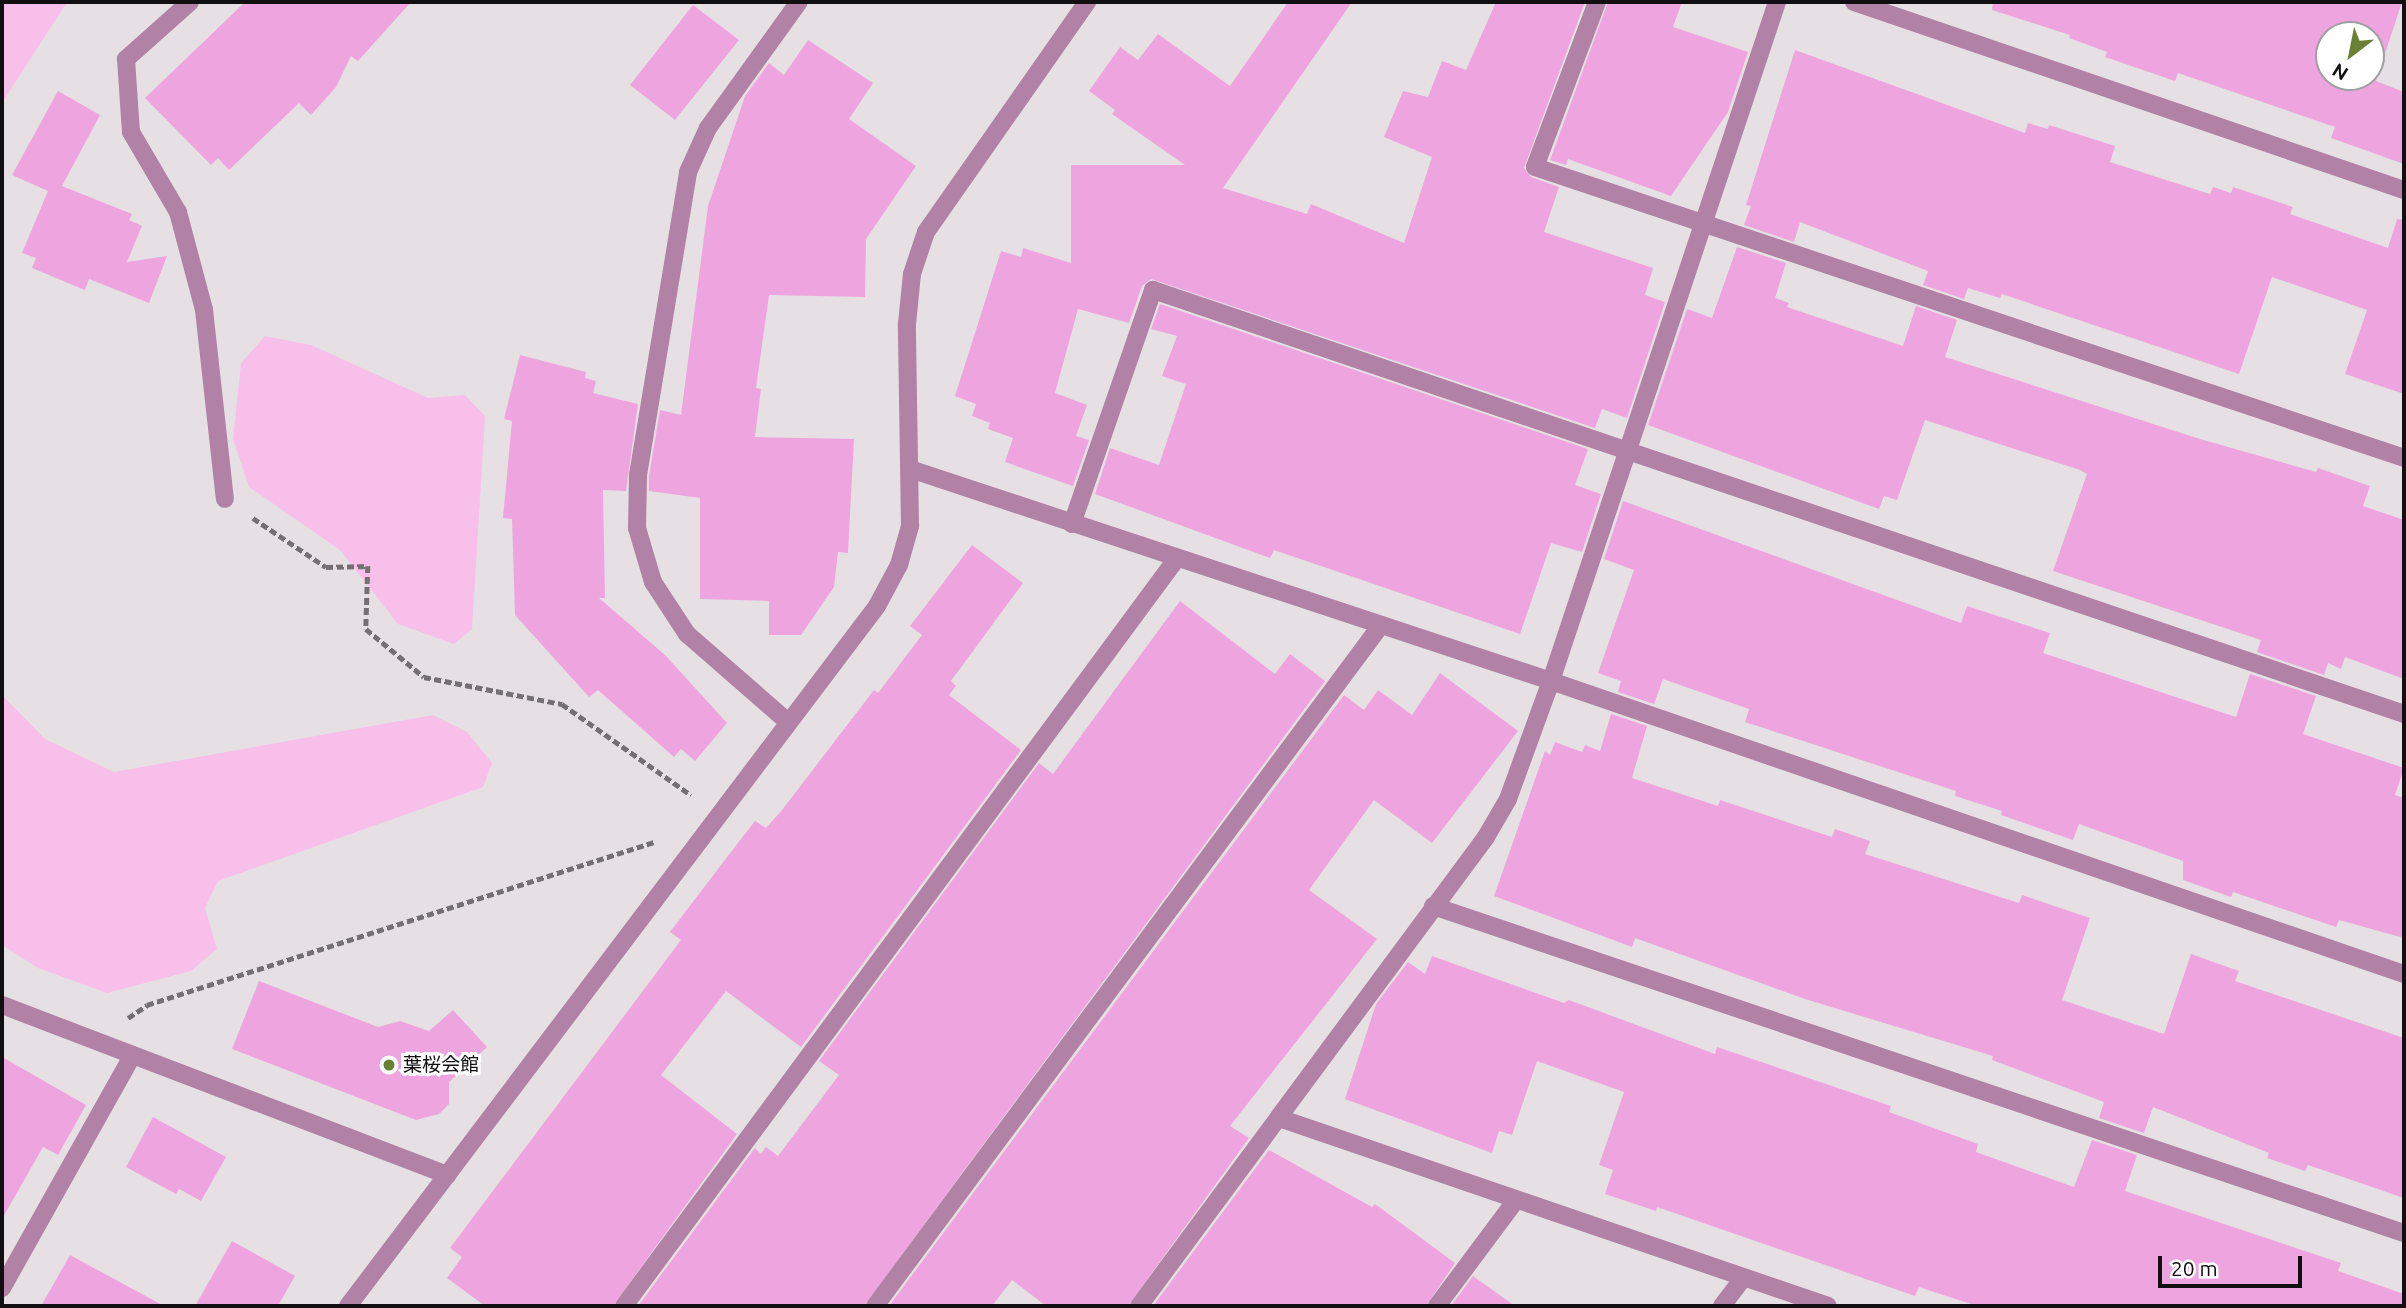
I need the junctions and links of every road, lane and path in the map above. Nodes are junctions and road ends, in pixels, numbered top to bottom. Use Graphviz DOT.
graph roads {
  1 [pos="190,2"];
  2 [pos="799,2"];
  3 [pos="1087,2"];
  4 [pos="1597,2"];
  5 [pos="1777,2"];
  6 [pos="1854,2"];
  7 [pos="2404,190"];
  8 [pos="1705,223"];
  9 [pos="1629,449"];
  10 [pos="2404,458"];
  11 [pos="910,469"];
  12 [pos="225,499"];
  13 [pos="1072,524"];
  14 [pos="1177,558"];
  15 [pos="1381,625"];
  16 [pos="1551,681"];
  17 [pos="2404,714"];
  18 [pos="788,722"];
  19 [pos="691,794"];
  20 [pos="654,842"];
  21 [pos="1433,906"];
  22 [pos="2404,974"];
  23 [pos="2,1005"];
  24 [pos="125,1020"];
  25 [pos="133,1055"];
  26 [pos="1279,1118"];
  27 [pos="448,1175"];
  28 [pos="1516,1200"];
  29 [pos="2404,1233"];
  30 [pos="1743,1278"];
  31 [pos="2,1288"];
  32 [pos="348,1306"];
  33 [pos="624,1306"];
  34 [pos="875,1306"];
  35 [pos="1139,1306"];
  36 [pos="1437,1306"];
  37 [pos="1722,1306"];
  38 [pos="1828,1306"];
  1 -- 12 [label="street"];
  2 -- 18 [label="street"];
  3 -- 11 [label="street"];
  4 -- 8 [label="street"];
  5 -- 8 [label="street"];
  6 -- 7 [label="street"];
  8 -- 9 [label="street"];
  8 -- 10 [label="street"];
  9 -- 13 [label="street"];
  9 -- 16 [label="street"];
  9 -- 17 [label="street"];
  11 -- 13 [label="street"];
  11 -- 18 [label="street"];
  12 -- 19 [label="path"];
  13 -- 14 [label="street"];
  14 -- 15 [label="street"];
  14 -- 33 [label="street"];
  15 -- 16 [label="street"];
  15 -- 34 [label="street"];
  16 -- 21 [label="street"];
  16 -- 22 [label="street"];
  18 -- 27 [label="street"];
  20 -- 24 [label="path"];
  21 -- 26 [label="street"];
  21 -- 29 [label="street"];
  23 -- 25 [label="street"];
  25 -- 27 [label="street"];
  25 -- 31 [label="street"];
  26 -- 28 [label="street"];
  26 -- 35 [label="street"];
  27 -- 32 [label="street"];
  28 -- 30 [label="street"];
  28 -- 36 [label="street"];
  30 -- 37 [label="street"];
  30 -- 38 [label="street"];
}
